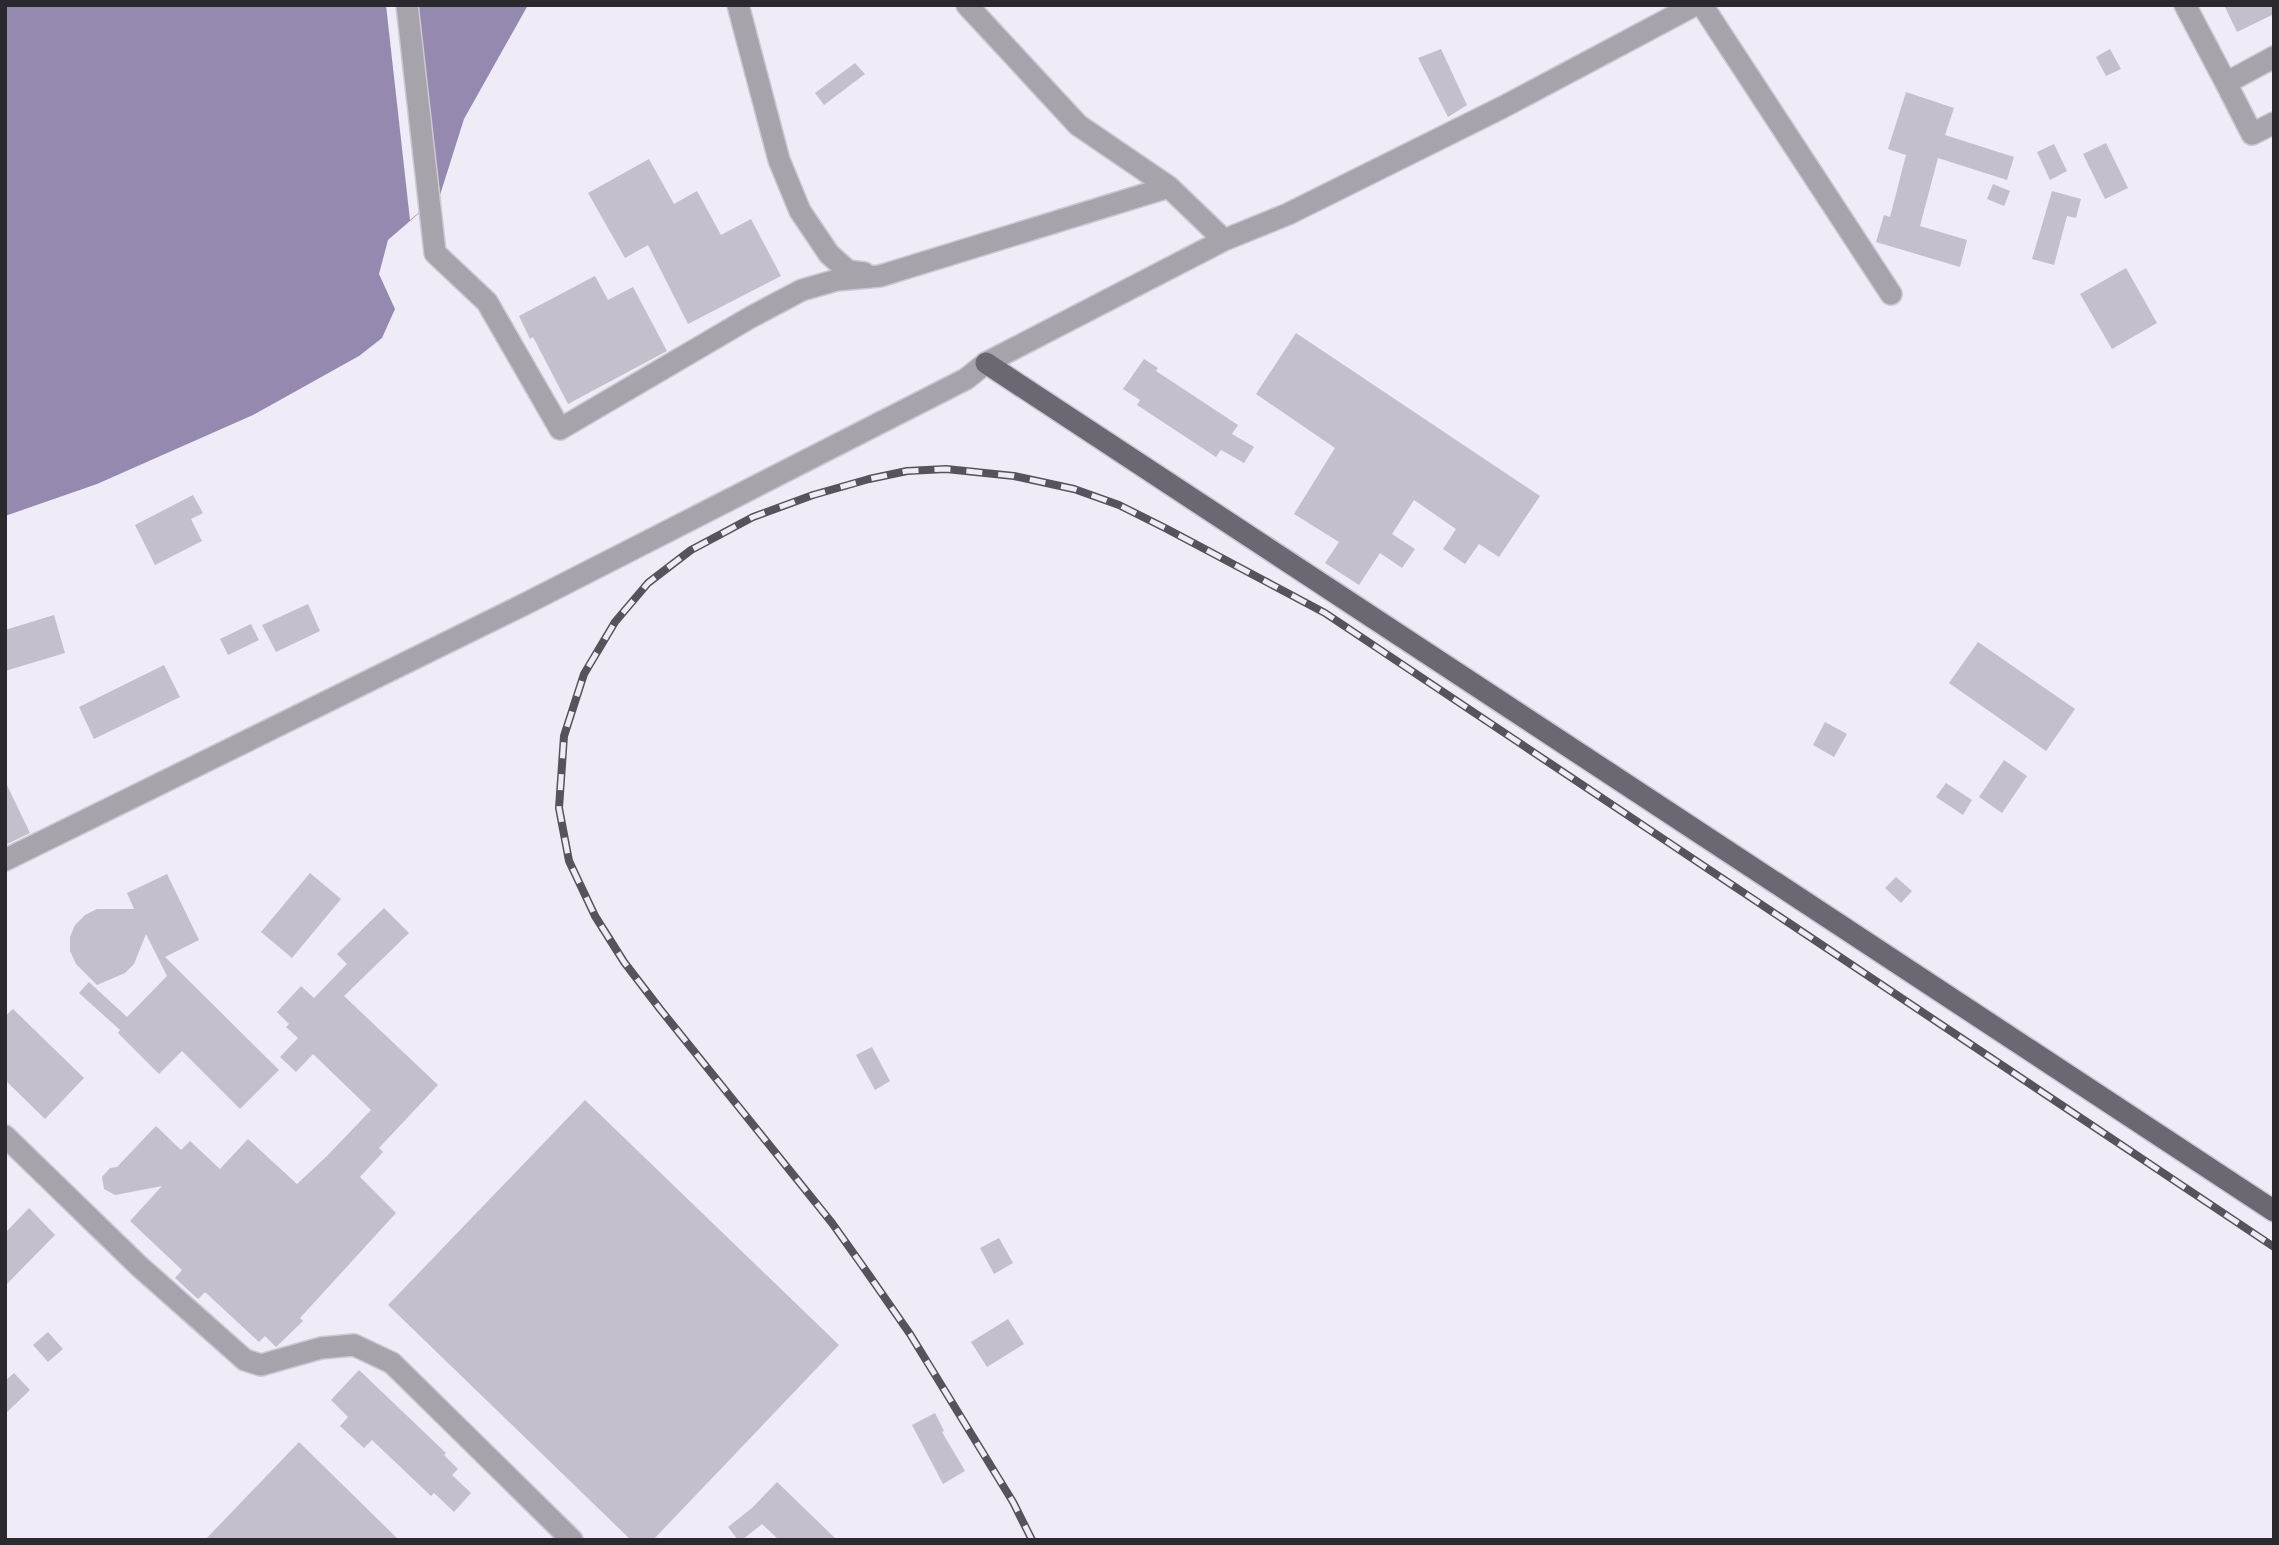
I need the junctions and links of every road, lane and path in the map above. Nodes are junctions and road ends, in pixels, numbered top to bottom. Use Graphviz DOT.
graph roads {
  1 [pos="407,5"];
  2 [pos="738,5"];
  3 [pos="967,5"];
  4 [pos="1695,5"];
  5 [pos="1702,5"];
  6 [pos="2185,5"];
  7 [pos="2274,57"];
  8 [pos="2226,83"];
  9 [pos="2274,123"];
  10 [pos="1169,187"];
  11 [pos="1224,240"];
  12 [pos="880,276"];
  13 [pos="1891,294"];
  14 [pos="986,363"];
  15 [pos="5,860"];
  16 [pos="5,1136"];
  17 [pos="2274,1211"];
  18 [pos="572,1540"];
  1 -- 12 [label="street"];
  2 -- 12 [label="street"];
  3 -- 10 [label="street"];
  4 -- 11 [label="street"];
  5 -- 13 [label="street"];
  6 -- 8 [label="street"];
  7 -- 8 [label="street"];
  8 -- 9 [label="street"];
  10 -- 11 [label="street"];
  10 -- 12 [label="street"];
  11 -- 14 [label="street"];
  14 -- 15 [label="street"];
  14 -- 17 [label="main road"];
  16 -- 18 [label="street"];
}
